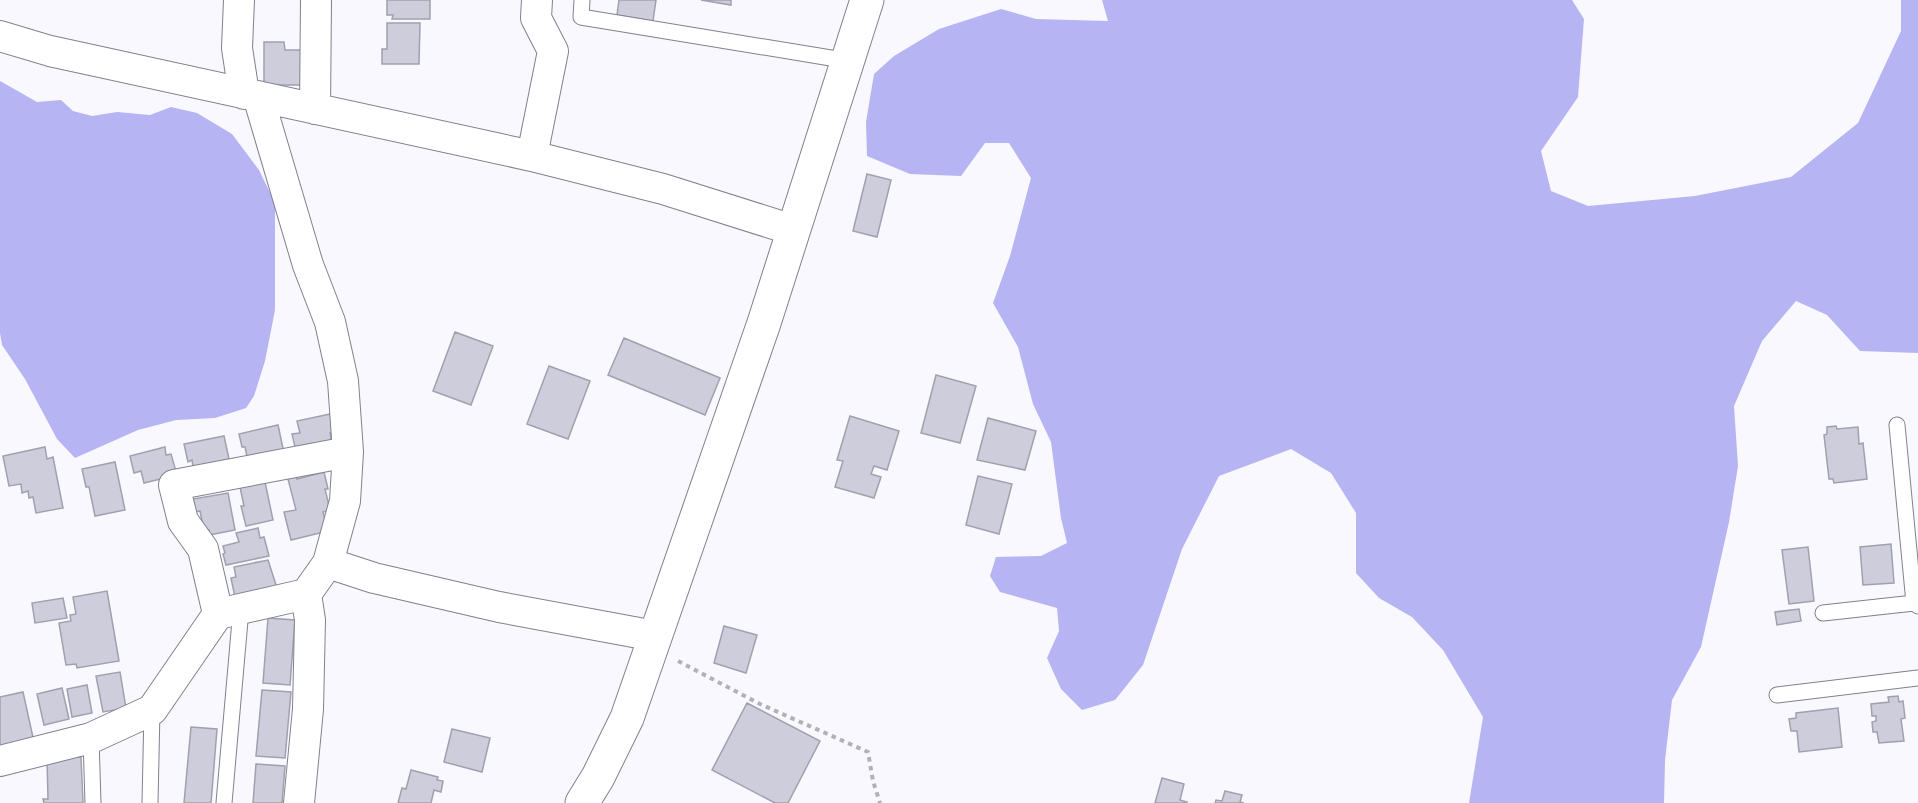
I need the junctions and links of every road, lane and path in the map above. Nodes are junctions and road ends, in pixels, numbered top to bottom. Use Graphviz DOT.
graph roads {
  1 [pos="239,0"];
  2 [pos="316,0"];
  3 [pos="537,0"];
  4 [pos="582,0"];
  5 [pos="867,0"];
  6 [pos="0,36"];
  7 [pos="849,61"];
  8 [pos="251,95"];
  9 [pos="315,109"];
  10 [pos="532,156"];
  11 [pos="793,230"];
  12 [pos="1896,425"];
  13 [pos="348,452"];
  14 [pos="328,563"];
  15 [pos="306,594"];
  16 [pos="1916,605"];
  17 [pos="229,611"];
  18 [pos="1823,613"];
  19 [pos="653,642"];
  20 [pos="1918,678"];
  21 [pos="1777,695"];
  22 [pos="152,710"];
  23 [pos="92,738"];
  24 [pos="0,760"];
  25 [pos="93,803"];
  26 [pos="150,803"];
  27 [pos="224,803"];
  28 [pos="299,803"];
  29 [pos="582,803"];
  30 [pos="880,803"];
  1 -- 8 [label="street"];
  2 -- 9 [label="street"];
  3 -- 10 [label="street"];
  4 -- 7 [label="lane"];
  5 -- 7 [label="street"];
  6 -- 8 [label="street"];
  7 -- 11 [label="street"];
  8 -- 9 [label="street"];
  8 -- 13 [label="street"];
  9 -- 10 [label="street"];
  10 -- 11 [label="street"];
  11 -- 19 [label="street"];
  12 -- 16 [label="lane"];
  13 -- 14 [label="street"];
  13 -- 17 [label="street"];
  14 -- 15 [label="street"];
  14 -- 19 [label="street"];
  15 -- 17 [label="street"];
  15 -- 28 [label="street"];
  16 -- 18 [label="lane"];
  17 -- 22 [label="street"];
  17 -- 27 [label="lane"];
  19 -- 29 [label="street"];
  19 -- 30 [label="path"];
  20 -- 21 [label="lane"];
  22 -- 23 [label="street"];
  22 -- 26 [label="lane"];
  23 -- 24 [label="street"];
  23 -- 25 [label="lane"];
}
